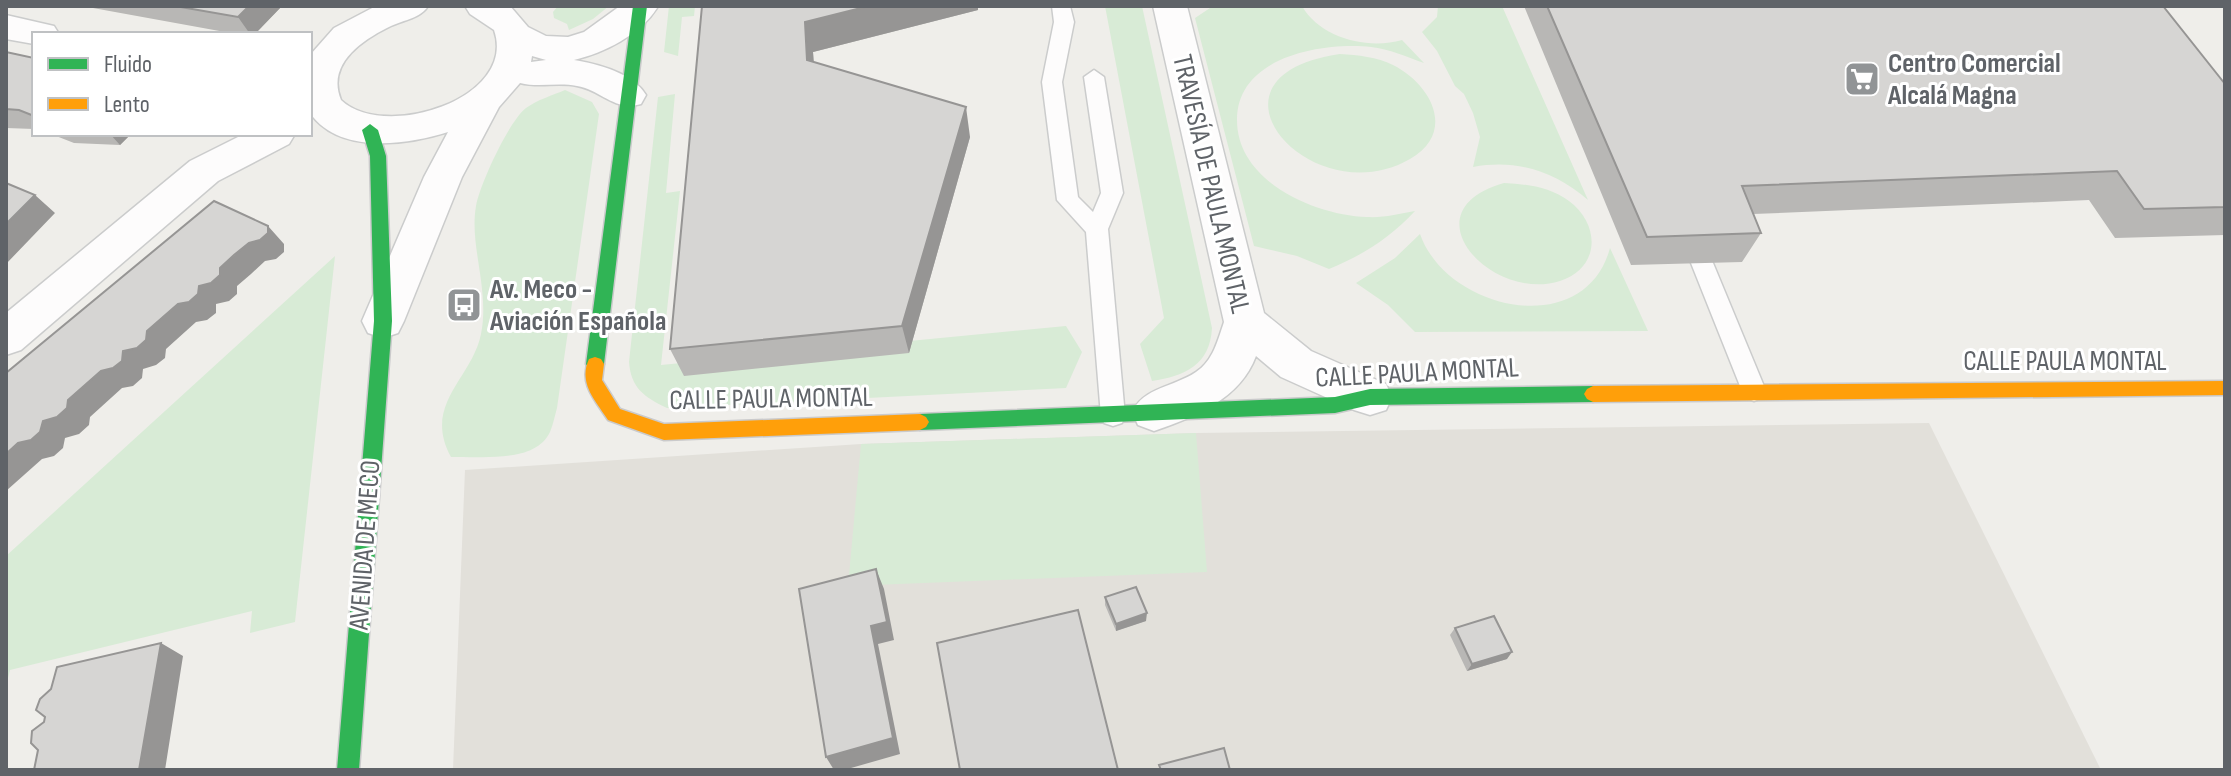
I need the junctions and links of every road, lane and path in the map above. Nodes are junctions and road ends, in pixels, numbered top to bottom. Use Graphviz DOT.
graph roads {
  1 [pos="411,6"];
  2 [pos="1061,6"];
  3 [pos="1170,6"];
  4 [pos="488,7"];
  5 [pos="640,7"];
  6 [pos="365,17"];
  7 [pos="6,27"];
  8 [pos="32,32"];
  9 [pos="516,36"];
  10 [pos="316,70"];
  11 [pos="1094,77"];
  12 [pos="494,90"];
  13 [pos="628,95"];
  14 [pos="340,125"];
  15 [pos="233,136"];
  16 [pos="272,136"];
  17 [pos="204,171"];
  18 [pos="1097,229"];
  19 [pos="1702,263"];
  20 [pos="383,321"];
  21 [pos="1245,322"];
  22 [pos="9,331"];
  23 [pos="2225,388"];
  24 [pos="1754,391"];
  25 [pos="1370,397"];
  26 [pos="1154,412"];
  27 [pos="1113,416"];
  28 [pos="348,770"];
  1 -- 6 [label="street"];
  2 -- 18 [label="lane"];
  3 -- 21 [label="street, TRAVESÍA DE PAULA MONTAL"];
  4 -- 9 [label="street"];
  5 -- 9 [label="street"];
  5 -- 13 [label="street"];
  6 -- 10 [label="street"];
  7 -- 8 [label="street"];
  9 -- 12 [label="street, AVENIDA DE MECO"];
  10 -- 14 [label="street"];
  11 -- 18 [label="lane"];
  12 -- 13 [label="street"];
  12 -- 14 [label="street"];
  12 -- 20 [label="street, AVENIDA DE MECO"];
  13 -- 27 [label="street, CALLE PAULA MONTAL"];
  14 -- 20 [label="street, AVENIDA DE MECO"];
  15 -- 17 [label="street"];
  16 -- 17 [label="street"];
  17 -- 22 [label="street"];
  18 -- 27 [label="lane"];
  19 -- 24 [label="lane"];
  20 -- 28 [label="street, AVENIDA DE MECO"];
  21 -- 25 [label="street"];
  21 -- 26 [label="street, TRAVESÍA DE PAULA MONTAL"];
  23 -- 24 [label="street, CALLE PAULA MONTAL"];
  24 -- 25 [label="street, CALLE PAULA MONTAL"];
  25 -- 26 [label="street, CALLE PAULA MONTAL"];
  26 -- 27 [label="street, CALLE PAULA MONTAL"];
}
